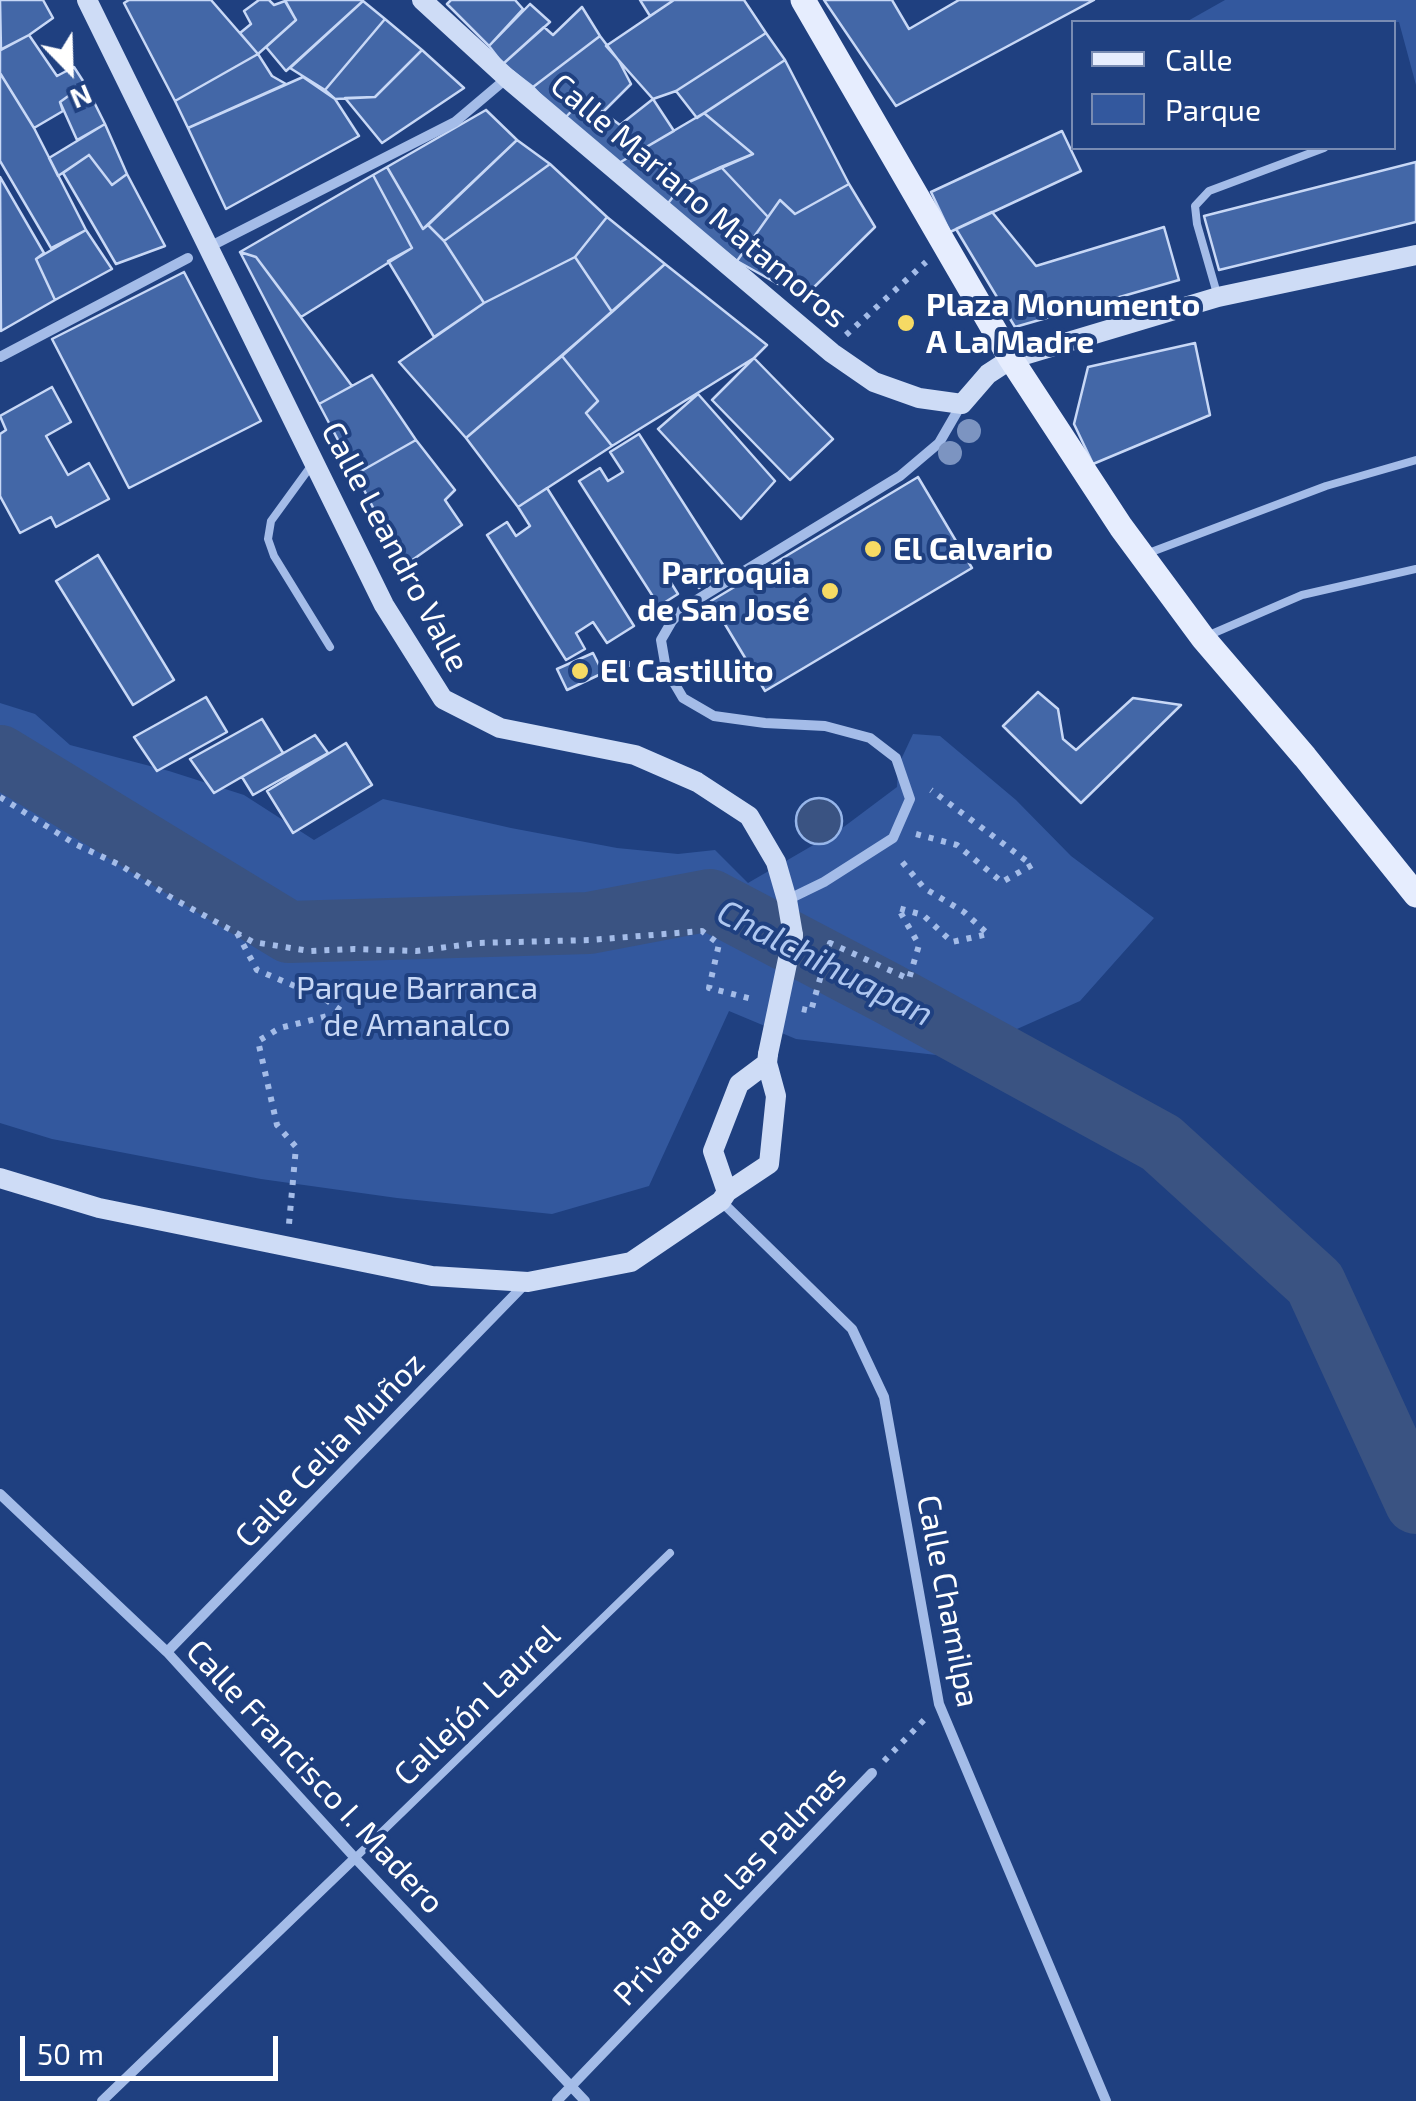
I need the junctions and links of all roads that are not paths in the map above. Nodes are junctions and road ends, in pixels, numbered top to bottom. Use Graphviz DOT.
graph roads {
  1 [pos="88,0"];
  2 [pos="803,0"];
  3 [pos="426,2"];
  4 [pos="507,78"];
  5 [pos="1318,150"];
  6 [pos="208,248"];
  7 [pos="1416,255"];
  8 [pos="188,258"];
  9 [pos="1218,297"];
  10 [pos="0,356"];
  11 [pos="1010,358"];
  12 [pos="962,404"];
  13 [pos="1416,460"];
  14 [pos="314,463"];
  15 [pos="1142,556"];
  16 [pos="1416,569"];
  17 [pos="1203,638"];
  18 [pos="330,647"];
  19 [pos="1416,895"];
  20 [pos="787,900"];
  21 [pos="768,1059"];
  22 [pos="0,1178"];
  23 [pos="724,1197"];
  24 [pos="528,1282"];
  25 [pos="0,1494"];
  26 [pos="670,1553"];
  27 [pos="167,1652"];
  28 [pos="872,1774"];
  29 [pos="355,1858"];
  30 [pos="571,2088"];
  31 [pos="102,2101"];
  32 [pos="557,2101"];
  33 [pos="585,2101"];
  34 [pos="1106,2101"];
  1 -- 6 [label="street, Calle Leandro Valle"];
  2 -- 11 [label="main road"];
  3 -- 4 [label="street, Calle Mariano Matamoros"];
  4 -- 6 [label="street"];
  4 -- 12 [label="street, Calle Mariano Matamoros"];
  5 -- 9 [label="lane"];
  6 -- 14 [label="street, Calle Leandro Valle"];
  7 -- 9 [label="street"];
  8 -- 10 [label="street"];
  9 -- 11 [label="street"];
  11 -- 12 [label="street"];
  11 -- 15 [label="main road"];
  12 -- 20 [label="street"];
  13 -- 15 [label="lane"];
  14 -- 18 [label="lane"];
  14 -- 20 [label="street, Calle Leandro Valle"];
  15 -- 17 [label="main road"];
  16 -- 17 [label="lane"];
  17 -- 19 [label="main road"];
  20 -- 21 [label="street, Calle Leandro Valle, bridge"];
  21 -- 23 [label="street"];
  21 -- 23 [label="street, Calle Leandro Valle"];
  22 -- 24 [label="street, Calle Leandro Valle"];
  23 -- 24 [label="street, Calle Leandro Valle"];
  23 -- 34 [label="street, Calle Chamilpa"];
  24 -- 27 [label="street, Calle Celia Muñoz"];
  25 -- 27 [label="street, Calle Francisco I. Madero"];
  26 -- 29 [label="lane, Callejón Laurel"];
  27 -- 29 [label="street, Calle Francisco I. Madero"];
  28 -- 30 [label="street, Privada de las Palmas"];
  29 -- 30 [label="street, Calle Francisco I. Madero"];
  29 -- 31 [label="street, Callejón Laurel"];
  30 -- 32 [label="street, Privada de las Palmas"];
  30 -- 33 [label="street, Calle Francisco I. Madero"];
}
